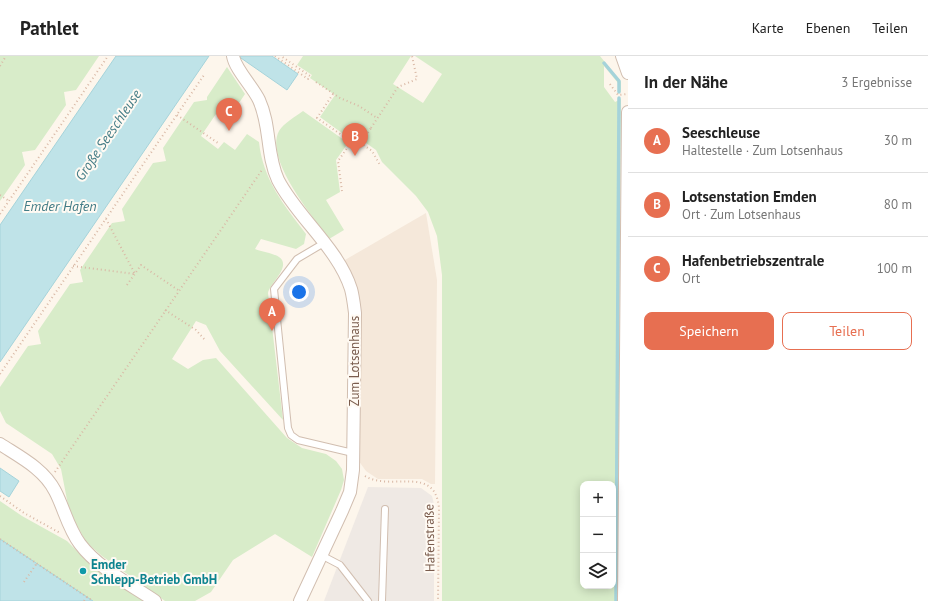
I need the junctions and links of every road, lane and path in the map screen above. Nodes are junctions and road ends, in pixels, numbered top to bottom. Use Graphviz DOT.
graph roads {
  1 [pos="6,56"];
  2 [pos="108,56"];
  3 [pos="233,56"];
  4 [pos="275,56"];
  5 [pos="281,56"];
  6 [pos="412,56"];
  7 [pos="622,56"];
  8 [pos="0,66"];
  9 [pos="628,73"];
  10 [pos="204,75"];
  11 [pos="316,82"];
  12 [pos="610,84"];
  13 [pos="333,94"];
  14 [pos="628,94"];
  15 [pos="628,112"];
  16 [pos="177,115"];
  17 [pos="377,118"];
  18 [pos="350,138"];
  19 [pos="218,143"];
  20 [pos="359,146"];
  21 [pos="270,157"];
  22 [pos="380,165"];
  23 [pos="342,191"];
  24 [pos="0,195"];
  25 [pos="9,201"];
  26 [pos="0,214"];
  27 [pos="106,219"];
  28 [pos="324,244"];
  29 [pos="73,266"];
  30 [pos="134,274"];
  31 [pos="127,286"];
  32 [pos="178,290"];
  33 [pos="165,310"];
  34 [pos="205,340"];
  35 [pos="0,374"];
  36 [pos="0,444"];
  37 [pos="353,453"];
  38 [pos="353,470"];
  39 [pos="56,472"];
  40 [pos="0,496"];
  41 [pos="385,509"];
  42 [pos="62,534"];
  43 [pos="0,539"];
  44 [pos="321,555"];
  45 [pos="37,563"];
  46 [pos="24,582"];
  47 [pos="87,597"];
  48 [pos="84,601"];
  49 [pos="93,601"];
  50 [pos="155,601"];
  51 [pos="300,601"];
  52 [pos="368,601"];
  53 [pos="382,601"];
  54 [pos="438,601"];
  55 [pos="624,601"];
  1 -- 8 [label="path"];
  2 -- 25 [label="path"];
  3 -- 21 [label="street, Zum Lotsenhaus"];
  4 -- 5 [label="path"];
  6 -- 17 [label="path"];
  7 -- 9 [label="street"];
  10 -- 16 [label="path"];
  11 -- 13 [label="path"];
  12 -- 14 [label="path"];
  13 -- 17 [label="path"];
  13 -- 18 [label="path"];
  15 -- 55 [label="street"];
  16 -- 19 [label="path"];
  16 -- 27 [label="path"];
  17 -- 20 [label="path, bridge"];
  18 -- 22 [label="path"];
  18 -- 23 [label="path"];
  21 -- 28 [label="street, Zum Lotsenhaus"];
  21 -- 32 [label="path"];
  24 -- 25 [label="path"];
  25 -- 26 [label="path"];
  27 -- 29 [label="path"];
  27 -- 30 [label="path"];
  28 -- 37 [label="street, Zum Lotsenhaus"];
  28 -- 37 [label="lane"];
  29 -- 30 [label="path"];
  29 -- 35 [label="path"];
  30 -- 31 [label="path"];
  30 -- 32 [label="path"];
  32 -- 33 [label="path"];
  33 -- 34 [label="path"];
  33 -- 39 [label="path"];
  36 -- 50 [label="street"];
  37 -- 38 [label="street, Zum Lotsenhaus"];
  38 -- 44 [label="street, Zum Lotsenhaus"];
  38 -- 54 [label="path, Hafenstraße"];
  40 -- 42 [label="path"];
  41 -- 53 [label="lane"];
  43 -- 49 [label="path"];
  44 -- 51 [label="street, Zum Lotsenhaus"];
  44 -- 52 [label="lane"];
  45 -- 46 [label="path"];
  47 -- 48 [label="path"];
}
